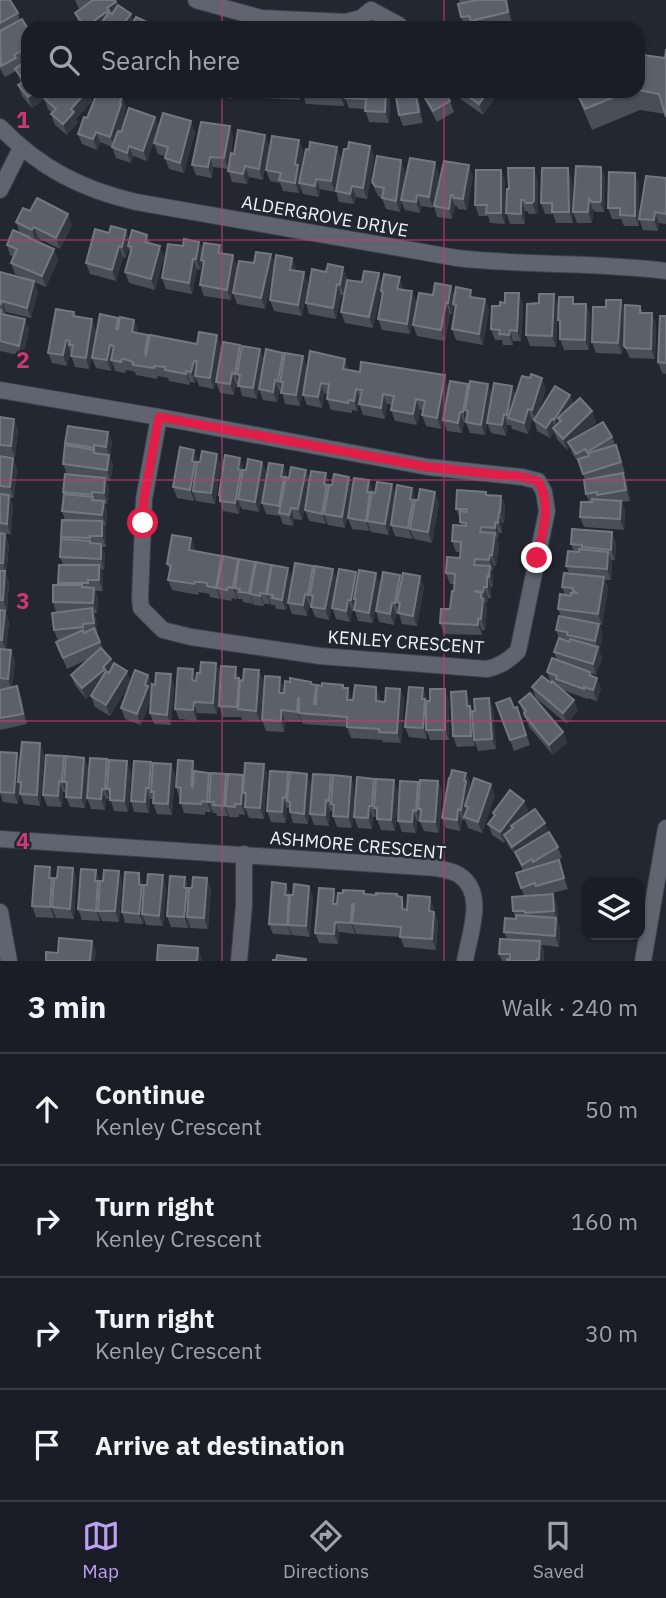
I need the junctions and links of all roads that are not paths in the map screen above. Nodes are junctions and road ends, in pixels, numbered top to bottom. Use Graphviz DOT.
graph roads {
  1 [pos="196,0"];
  2 [pos="372,5"];
  3 [pos="325,21"];
  4 [pos="350,21"];
  5 [pos="394,21"];
  6 [pos="0,127"];
  7 [pos="21,148"];
  8 [pos="0,190"];
  9 [pos="666,271"];
  10 [pos="0,390"];
  11 [pos="159,417"];
  12 [pos="666,828"];
  13 [pos="0,839"];
  14 [pos="244,854"];
  15 [pos="0,912"];
  16 [pos="9,961"];
  17 [pos="239,961"];
  18 [pos="465,961"];
  19 [pos="643,961"];
  1 -- 3 [label="street"];
  2 -- 4 [label="street"];
  2 -- 5 [label="street"];
  6 -- 7 [label="street, ALDERGROVE DRIVE"];
  7 -- 8 [label="street"];
  7 -- 9 [label="street, ALDERGROVE DRIVE"];
  10 -- 11 [label="street, KENLEY CRESCENT"];
  11 -- 11 [label="street, KENLEY CRESCENT"];
  12 -- 19 [label="street"];
  13 -- 14 [label="street, ASHMORE CRESCENT"];
  14 -- 17 [label="street, ASHMORE CRESCENT"];
  14 -- 18 [label="street, ASHMORE CRESCENT"];
  15 -- 16 [label="street"];
}
